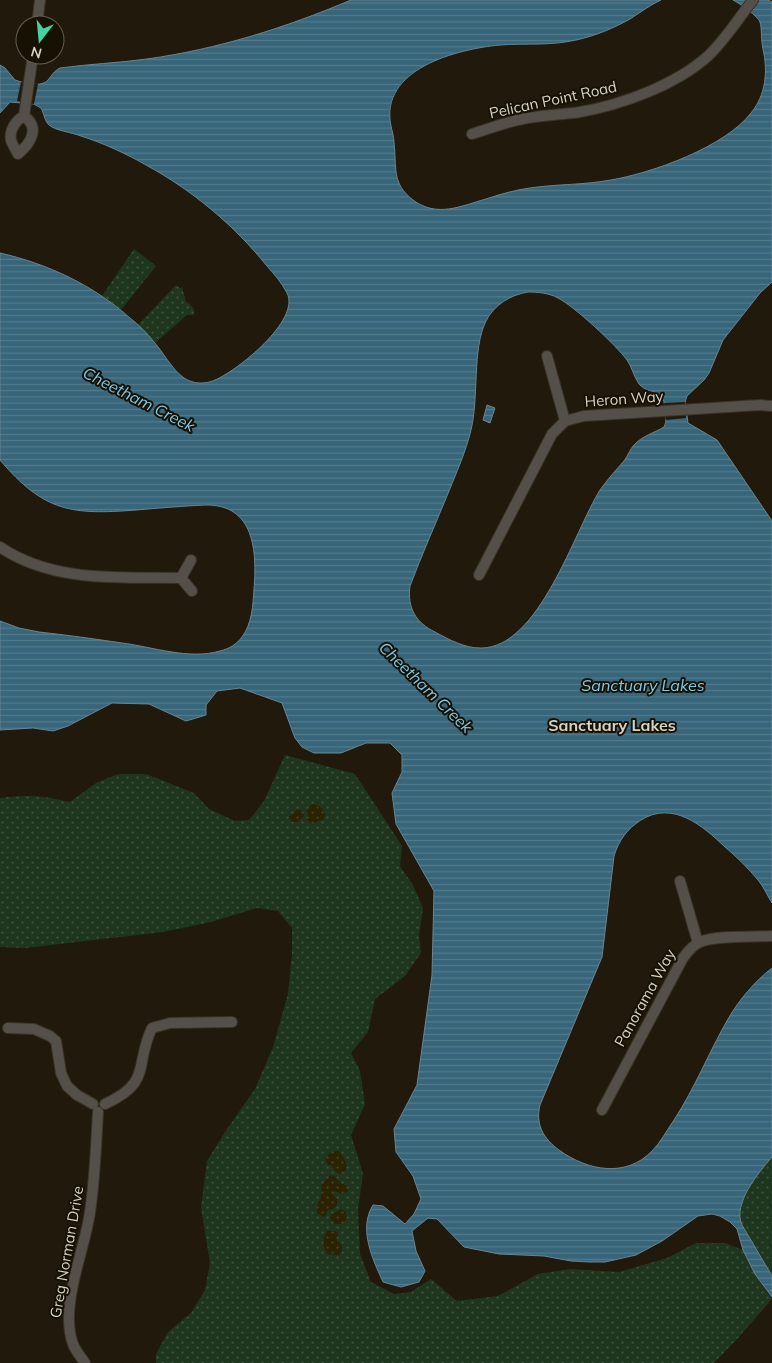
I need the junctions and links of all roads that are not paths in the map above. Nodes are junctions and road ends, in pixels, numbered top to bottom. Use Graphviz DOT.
graph roads {
  1 [pos="40,0"];
  2 [pos="753,0"];
  3 [pos="39,15"];
  4 [pos="32,65"];
  5 [pos="24,116"];
  6 [pos="472,134"];
  7 [pos="547,356"];
  8 [pos="772,406"];
  9 [pos="565,421"];
  10 [pos="0,547"];
  11 [pos="191,560"];
  12 [pos="479,575"];
  13 [pos="181,578"];
  14 [pos="192,590"];
  15 [pos="680,881"];
  16 [pos="772,936"];
  17 [pos="698,943"];
  18 [pos="232,1022"];
  19 [pos="8,1028"];
  20 [pos="99,1106"];
  21 [pos="602,1110"];
  22 [pos="85,1363"];
  1 -- 3 [label="street"];
  2 -- 6 [label="street, Pelican Point Road"];
  4 -- 5 [label="street"];
  7 -- 9 [label="street"];
  8 -- 9 [label="street, Heron Way"];
  9 -- 12 [label="street"];
  10 -- 13 [label="street"];
  11 -- 13 [label="street"];
  13 -- 14 [label="street"];
  15 -- 17 [label="street"];
  16 -- 17 [label="street, Panorama Way"];
  17 -- 21 [label="street, Panorama Way"];
  18 -- 20 [label="street"];
  19 -- 20 [label="street"];
  20 -- 22 [label="street, Greg Norman Drive"];
}
